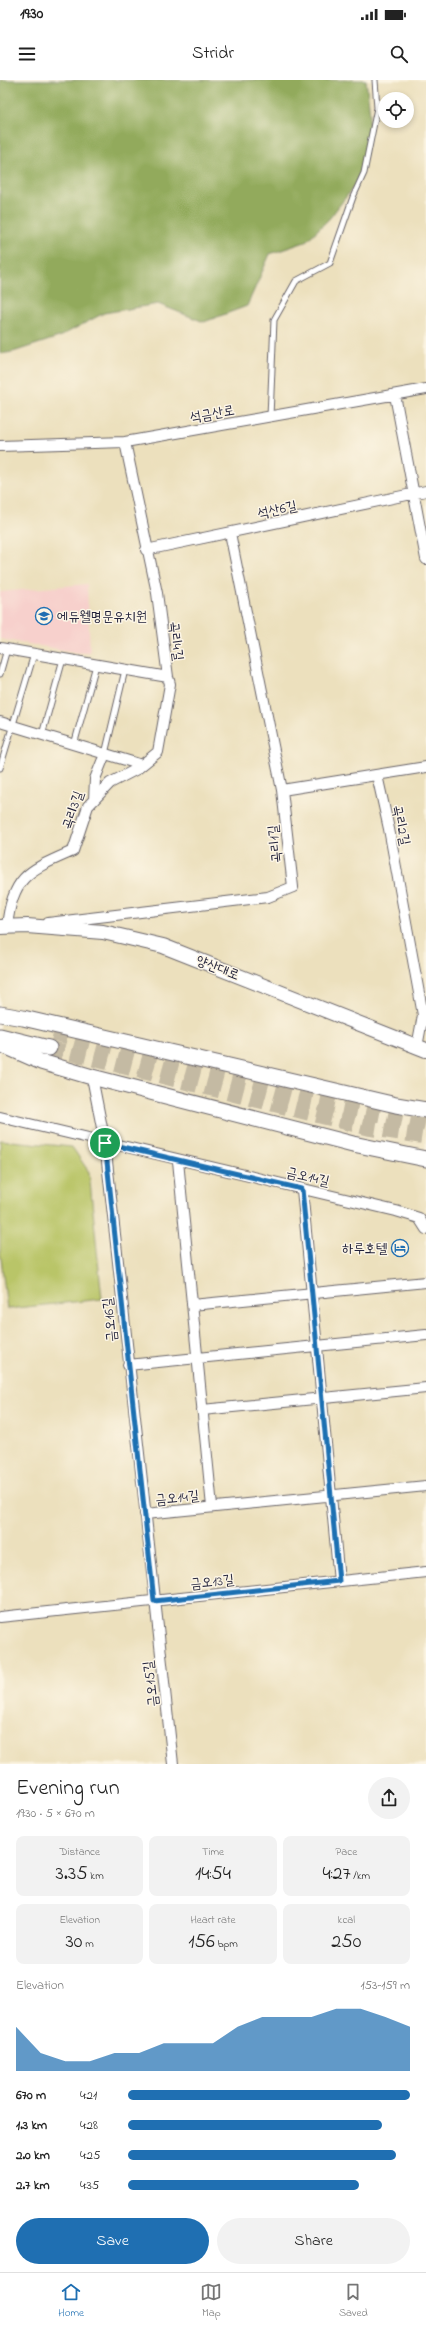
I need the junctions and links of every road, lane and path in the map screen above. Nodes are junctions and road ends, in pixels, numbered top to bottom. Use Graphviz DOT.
graph roads {
  1 [pos="375,80"];
  2 [pos="426,389"];
  3 [pos="395,395"];
  4 [pos="270,417"];
  5 [pos="125,442"];
  6 [pos="0,446"];
  7 [pos="426,491"];
  8 [pos="414,493"];
  9 [pos="230,533"];
  10 [pos="146,550"];
  11 [pos="426,559"];
  12 [pos="4,649"];
  13 [pos="34,654"];
  14 [pos="63,659"];
  15 [pos="96,665"];
  16 [pos="125,670"];
  17 [pos="0,674"];
  18 [pos="168,677"];
  19 [pos="0,722"];
  20 [pos="11,726"];
  21 [pos="42,735"];
  22 [pos="74,745"];
  23 [pos="104,754"];
  24 [pos="142,765"];
  25 [pos="426,767"];
  26 [pos="0,768"];
  27 [pos="377,775"];
  28 [pos="282,790"];
  29 [pos="94,800"];
  30 [pos="27,926"];
  31 [pos="3,927"];
  32 [pos="0,1014"];
  33 [pos="0,1020"];
  34 [pos="53,1033"];
  35 [pos="0,1036"];
  36 [pos="0,1044"];
  37 [pos="49,1048"];
  38 [pos="422,1049"];
  39 [pos="92,1077"];
  40 [pos="426,1110"];
  41 [pos="0,1117"];
  42 [pos="105,1143"];
  43 [pos="426,1160"];
  44 [pos="178,1161"];
  45 [pos="302,1189"];
  46 [pos="426,1229"];
  47 [pos="426,1282"];
  48 [pos="312,1293"];
  49 [pos="192,1305"];
  50 [pos="426,1335"];
  51 [pos="317,1346"];
  52 [pos="198,1359"];
  53 [pos="128,1365"];
  54 [pos="426,1388"];
  55 [pos="322,1398"];
  56 [pos="202,1410"];
  57 [pos="426,1486"];
  58 [pos="331,1495"];
  59 [pos="212,1507"];
  60 [pos="145,1514"];
  61 [pos="426,1572"];
  62 [pos="339,1581"];
  63 [pos="154,1601"];
  64 [pos="0,1617"];
  65 [pos="173,1764"];
  1 -- 4 [label="lane"];
  2 -- 3 [label="street, 석금산로"];
  3 -- 4 [label="street, 석금산로"];
  3 -- 8 [label="street"];
  4 -- 5 [label="street, 석금산로"];
  5 -- 6 [label="street, 석금산로"];
  5 -- 10 [label="street, 곡리4길"];
  7 -- 8 [label="street, 석산6길"];
  8 -- 9 [label="street, 석산6길"];
  8 -- 11 [label="street"];
  9 -- 10 [label="street, 석산6길"];
  9 -- 28 [label="street, 곡리1길"];
  10 -- 18 [label="street, 곡리4길"];
  12 -- 13 [label="street, 곡리4길"];
  12 -- 17 [label="lane"];
  13 -- 14 [label="street, 곡리4길"];
  13 -- 20 [label="lane"];
  14 -- 15 [label="street, 곡리4길"];
  14 -- 21 [label="lane"];
  15 -- 16 [label="street, 곡리4길"];
  15 -- 22 [label="lane"];
  16 -- 18 [label="street, 곡리4길"];
  16 -- 23 [label="lane"];
  18 -- 24 [label="street"];
  19 -- 20 [label="street"];
  20 -- 21 [label="street"];
  20 -- 26 [label="lane"];
  21 -- 22 [label="street"];
  22 -- 23 [label="street"];
  23 -- 24 [label="street"];
  23 -- 29 [label="street, 곡리3길"];
  24 -- 29 [label="street"];
  25 -- 27 [label="street"];
  27 -- 28 [label="street"];
  27 -- 38 [label="street, 곡리2길"];
  28 -- 30 [label="street, 곡리1길"];
  29 -- 31 [label="street, 곡리3길"];
  30 -- 31 [label="main road, 양산대로"];
  30 -- 38 [label="main road, 양산대로"];
  32 -- 40 [label="main road"];
  33 -- 34 [label="main road"];
  35 -- 37 [label="main road"];
  36 -- 39 [label="main road"];
  39 -- 42 [label="street, 금오16길"];
  39 -- 43 [label="main road"];
  41 -- 42 [label="street"];
  42 -- 44 [label="street, 금오14길"];
  42 -- 53 [label="street, 금오16길"];
  44 -- 45 [label="street, 금오14길"];
  44 -- 49 [label="street, 금오14길"];
  45 -- 46 [label="street, 금오14길"];
  45 -- 48 [label="street"];
  47 -- 48 [label="street"];
  48 -- 49 [label="street"];
  48 -- 51 [label="street"];
  49 -- 52 [label="street, 금오14길"];
  50 -- 51 [label="street"];
  51 -- 52 [label="street"];
  51 -- 55 [label="street"];
  52 -- 53 [label="street"];
  52 -- 56 [label="street, 금오14길"];
  53 -- 60 [label="street, 금오16길"];
  54 -- 55 [label="street"];
  55 -- 56 [label="street"];
  55 -- 58 [label="street"];
  56 -- 59 [label="street, 금오14길"];
  57 -- 58 [label="street, 금오14길"];
  58 -- 59 [label="street, 금오14길"];
  58 -- 62 [label="street"];
  59 -- 60 [label="street, 금오14길"];
  60 -- 63 [label="street, 금오16길"];
  61 -- 62 [label="street, 금오13길"];
  62 -- 63 [label="street, 금오13길"];
  63 -- 64 [label="street, 금오13길"];
  63 -- 65 [label="street, 금오15길"];
}
